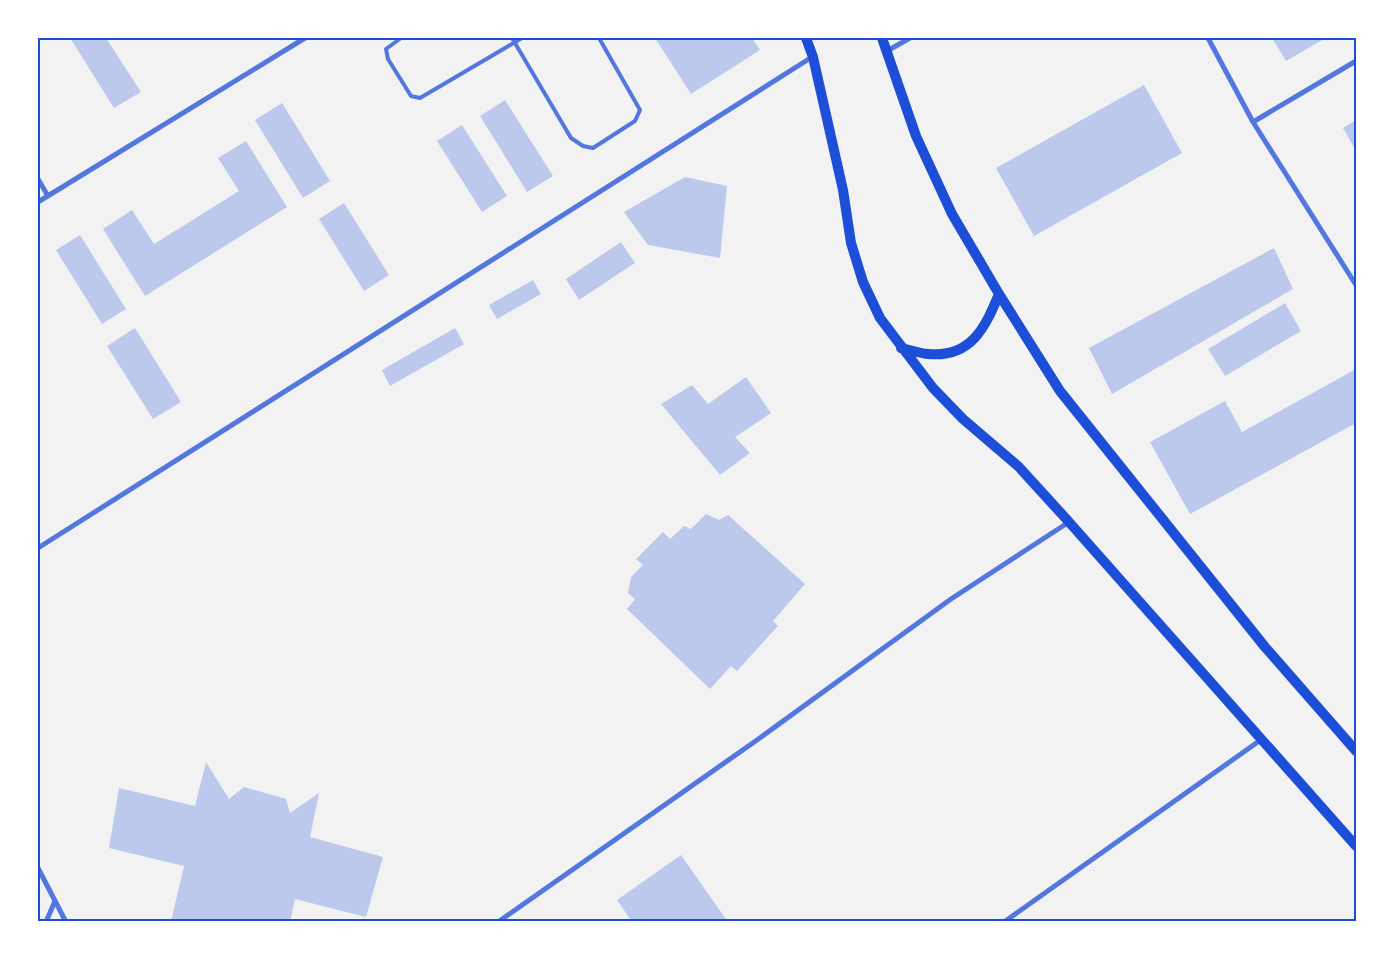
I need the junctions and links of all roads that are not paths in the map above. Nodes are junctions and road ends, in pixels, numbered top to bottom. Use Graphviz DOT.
graph roads {
  1 [pos="305,38"];
  2 [pos="401,38"];
  3 [pos="512,38"];
  4 [pos="522,38"];
  5 [pos="599,38"];
  6 [pos="806,38"];
  7 [pos="882,38"];
  8 [pos="910,38"];
  9 [pos="1208,38"];
  10 [pos="514,42"];
  11 [pos="886,52"];
  12 [pos="813,56"];
  13 [pos="1356,61"];
  14 [pos="1253,122"];
  15 [pos="38,179"];
  16 [pos="48,196"];
  17 [pos="38,202"];
  18 [pos="1356,285"];
  19 [pos="999,294"];
  20 [pos="901,348"];
  21 [pos="1069,522"];
  22 [pos="38,548"];
  23 [pos="1262,739"];
  24 [pos="1356,751"];
  25 [pos="1356,846"];
  26 [pos="38,868"];
  27 [pos="55,901"];
  28 [pos="46,922"];
  29 [pos="66,922"];
  30 [pos="498,922"];
  31 [pos="1004,922"];
  1 -- 16 [label="street"];
  2 -- 10 [label="lane"];
  3 -- 10 [label="lane"];
  4 -- 10 [label="lane"];
  5 -- 10 [label="lane"];
  6 -- 12 [label="main road"];
  7 -- 11 [label="main road"];
  8 -- 11 [label="street"];
  9 -- 14 [label="street"];
  11 -- 19 [label="main road"];
  12 -- 20 [label="main road"];
  12 -- 22 [label="street"];
  13 -- 14 [label="street"];
  14 -- 18 [label="street"];
  15 -- 16 [label="street"];
  16 -- 17 [label="street"];
  19 -- 20 [label="main road"];
  19 -- 24 [label="main road"];
  20 -- 21 [label="main road"];
  21 -- 23 [label="main road"];
  21 -- 30 [label="street"];
  23 -- 25 [label="main road"];
  23 -- 31 [label="street"];
  26 -- 27 [label="street"];
  27 -- 28 [label="street"];
  27 -- 29 [label="street"];
}
